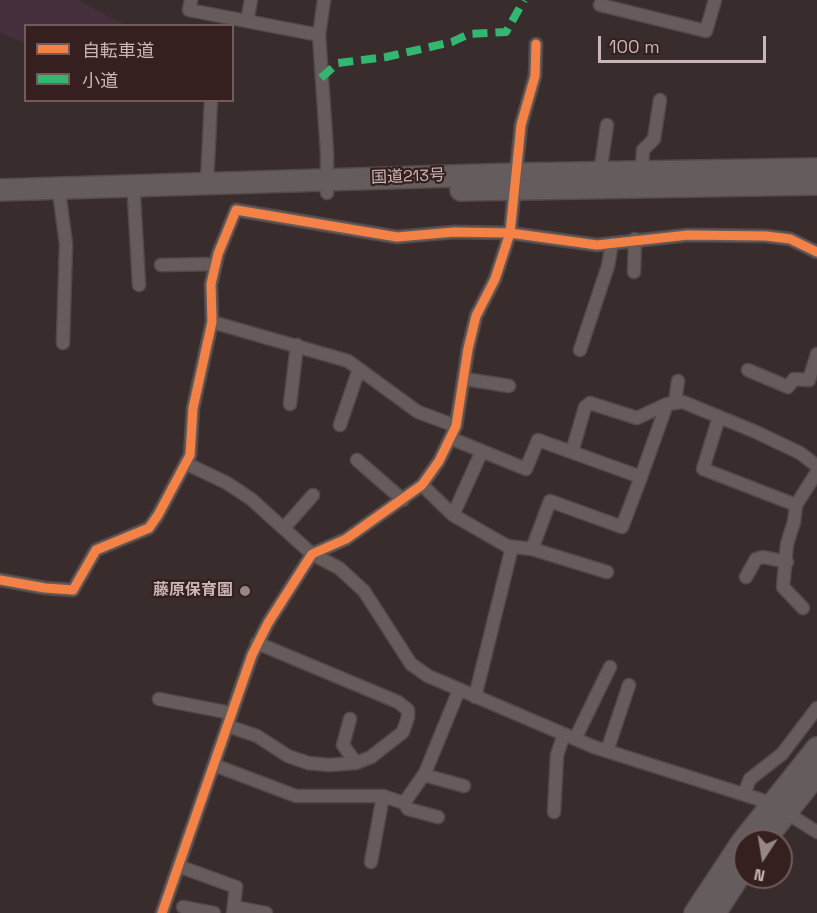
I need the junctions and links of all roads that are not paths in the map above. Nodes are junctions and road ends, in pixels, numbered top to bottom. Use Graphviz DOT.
graph roads {
  1 [pos="191,0"];
  2 [pos="251,0"];
  3 [pos="324,0"];
  4 [pos="715,0"];
  5 [pos="600,5"];
  6 [pos="247,21"];
  7 [pos="319,35"];
  8 [pos="536,44"];
  9 [pos="660,100"];
  10 [pos="211,102"];
  11 [pos="607,125"];
  12 [pos="817,169"];
  13 [pos="642,172"];
  14 [pos="600,173"];
  15 [pos="515,182"];
  16 [pos="207,183"];
  17 [pos="817,184"];
  18 [pos="327,186"];
  19 [pos="0,190"];
  20 [pos="134,197"];
  21 [pos="60,199"];
  22 [pos="0,200"];
  23 [pos="510,233"];
  24 [pos="635,239"];
  25 [pos="612,243"];
  26 [pos="817,252"];
  27 [pos="216,264"];
  28 [pos="161,265"];
  29 [pos="634,272"];
  30 [pos="139,285"];
  31 [pos="212,322"];
  32 [pos="63,343"];
  33 [pos="297,345"];
  34 [pos="580,350"];
  35 [pos="817,354"];
  36 [pos="359,369"];
  37 [pos="748,370"];
  38 [pos="465,379"];
  39 [pos="678,381"];
  40 [pos="509,386"];
  41 [pos="671,403"];
  42 [pos="290,404"];
  43 [pos="719,417"];
  44 [pos="340,425"];
  45 [pos="456,426"];
  46 [pos="450,438"];
  47 [pos="482,451"];
  48 [pos="572,452"];
  49 [pos="357,460"];
  50 [pos="187,464"];
  51 [pos="817,466"];
  52 [pos="817,472"];
  53 [pos="641,477"];
  54 [pos="422,485"];
  55 [pos="313,495"];
  56 [pos="403,500"];
  57 [pos="796,505"];
  58 [pos="453,515"];
  59 [pos="284,528"];
  60 [pos="512,547"];
  61 [pos="532,549"];
  62 [pos="312,554"];
  63 [pos="787,562"];
  64 [pos="607,572"];
  65 [pos="746,577"];
  66 [pos="0,580"];
  67 [pos="803,608"];
  68 [pos="257,643"];
  69 [pos="610,667"];
  70 [pos="629,685"];
  71 [pos="459,690"];
  72 [pos="475,697"];
  73 [pos="159,699"];
  74 [pos="817,708"];
  75 [pos="231,713"];
  76 [pos="350,719"];
  77 [pos="228,726"];
  78 [pos="569,737"];
  79 [pos="817,748"];
  80 [pos="607,751"];
  81 [pos="356,763"];
  82 [pos="214,765"];
  83 [pos="817,774"];
  84 [pos="424,775"];
  85 [pos="464,786"];
  86 [pos="744,794"];
  87 [pos="383,796"];
  88 [pos="404,803"];
  89 [pos="778,807"];
  90 [pos="554,812"];
  91 [pos="438,818"];
  92 [pos="769,829"];
  93 [pos="817,832"];
  94 [pos="371,862"];
  95 [pos="178,866"];
  96 [pos="733,885"];
  97 [pos="183,907"];
  98 [pos="234,910"];
  99 [pos="162,913"];
  100 [pos="214,913"];
  101 [pos="266,913"];
  102 [pos="694,913"];
  103 [pos="715,913"];
  1 -- 6 [label="street"];
  2 -- 6 [label="street"];
  3 -- 7 [label="street"];
  4 -- 5 [label="street"];
  6 -- 7 [label="street"];
  7 -- 18 [label="street"];
  8 -- 15 [label="street"];
  9 -- 13 [label="street"];
  10 -- 16 [label="street"];
  11 -- 14 [label="street"];
  12 -- 13 [label="highway, 国道213号"];
  13 -- 14 [label="highway, 国道213号"];
  14 -- 15 [label="highway, 国道213号"];
  15 -- 17 [label="highway, 国道213号"];
  15 -- 18 [label="highway, 国道213号"];
  15 -- 23 [label="street"];
  16 -- 18 [label="highway, 国道213号"];
  16 -- 19 [label="highway, 国道213号"];
  18 -- 20 [label="highway, 国道213号"];
  20 -- 21 [label="highway, 国道213号"];
  20 -- 30 [label="street"];
  21 -- 22 [label="highway, 国道213号"];
  21 -- 32 [label="street"];
  23 -- 25 [label="street"];
  23 -- 27 [label="street"];
  23 -- 38 [label="street"];
  24 -- 25 [label="street"];
  24 -- 26 [label="street"];
  24 -- 29 [label="street"];
  25 -- 34 [label="street"];
  27 -- 28 [label="street"];
  27 -- 31 [label="street"];
  31 -- 33 [label="street"];
  31 -- 50 [label="street"];
  33 -- 36 [label="street"];
  33 -- 42 [label="street"];
  35 -- 37 [label="street"];
  36 -- 44 [label="street"];
  36 -- 45 [label="street"];
  38 -- 40 [label="street"];
  38 -- 45 [label="street"];
  39 -- 41 [label="street"];
  41 -- 43 [label="street"];
  41 -- 48 [label="street"];
  41 -- 53 [label="street"];
  43 -- 51 [label="street"];
  43 -- 57 [label="street"];
  45 -- 46 [label="street"];
  46 -- 47 [label="street"];
  46 -- 54 [label="street"];
  47 -- 48 [label="street"];
  47 -- 58 [label="street"];
  48 -- 53 [label="street"];
  49 -- 56 [label="street"];
  50 -- 59 [label="street"];
  50 -- 66 [label="street"];
  52 -- 57 [label="street"];
  53 -- 61 [label="street"];
  54 -- 56 [label="street"];
  54 -- 58 [label="street"];
  55 -- 59 [label="street"];
  56 -- 62 [label="street"];
  57 -- 63 [label="street"];
  58 -- 60 [label="street"];
  59 -- 62 [label="street"];
  60 -- 61 [label="street"];
  60 -- 72 [label="street"];
  61 -- 64 [label="street"];
  62 -- 68 [label="street"];
  62 -- 71 [label="street"];
  63 -- 65 [label="street"];
  63 -- 67 [label="street"];
  68 -- 75 [label="street"];
  68 -- 81 [label="street"];
  69 -- 78 [label="street"];
  70 -- 80 [label="street"];
  71 -- 72 [label="street"];
  71 -- 84 [label="street"];
  72 -- 78 [label="street"];
  73 -- 75 [label="street"];
  74 -- 86 [label="street"];
  75 -- 77 [label="street"];
  76 -- 81 [label="street"];
  77 -- 81 [label="street"];
  77 -- 82 [label="street"];
  78 -- 80 [label="street"];
  78 -- 90 [label="street"];
  79 -- 89 [label="highway"];
  80 -- 86 [label="street"];
  82 -- 87 [label="street"];
  82 -- 95 [label="street"];
  83 -- 89 [label="highway"];
  84 -- 85 [label="street"];
  84 -- 88 [label="street"];
  86 -- 89 [label="street"];
  87 -- 88 [label="street"];
  87 -- 94 [label="street"];
  88 -- 91 [label="street"];
  89 -- 92 [label="highway"];
  89 -- 93 [label="street"];
  89 -- 102 [label="highway"];
  95 -- 98 [label="street"];
  95 -- 99 [label="street"];
  96 -- 103 [label="highway"];
  97 -- 100 [label="street"];
  98 -- 101 [label="street"];
}
